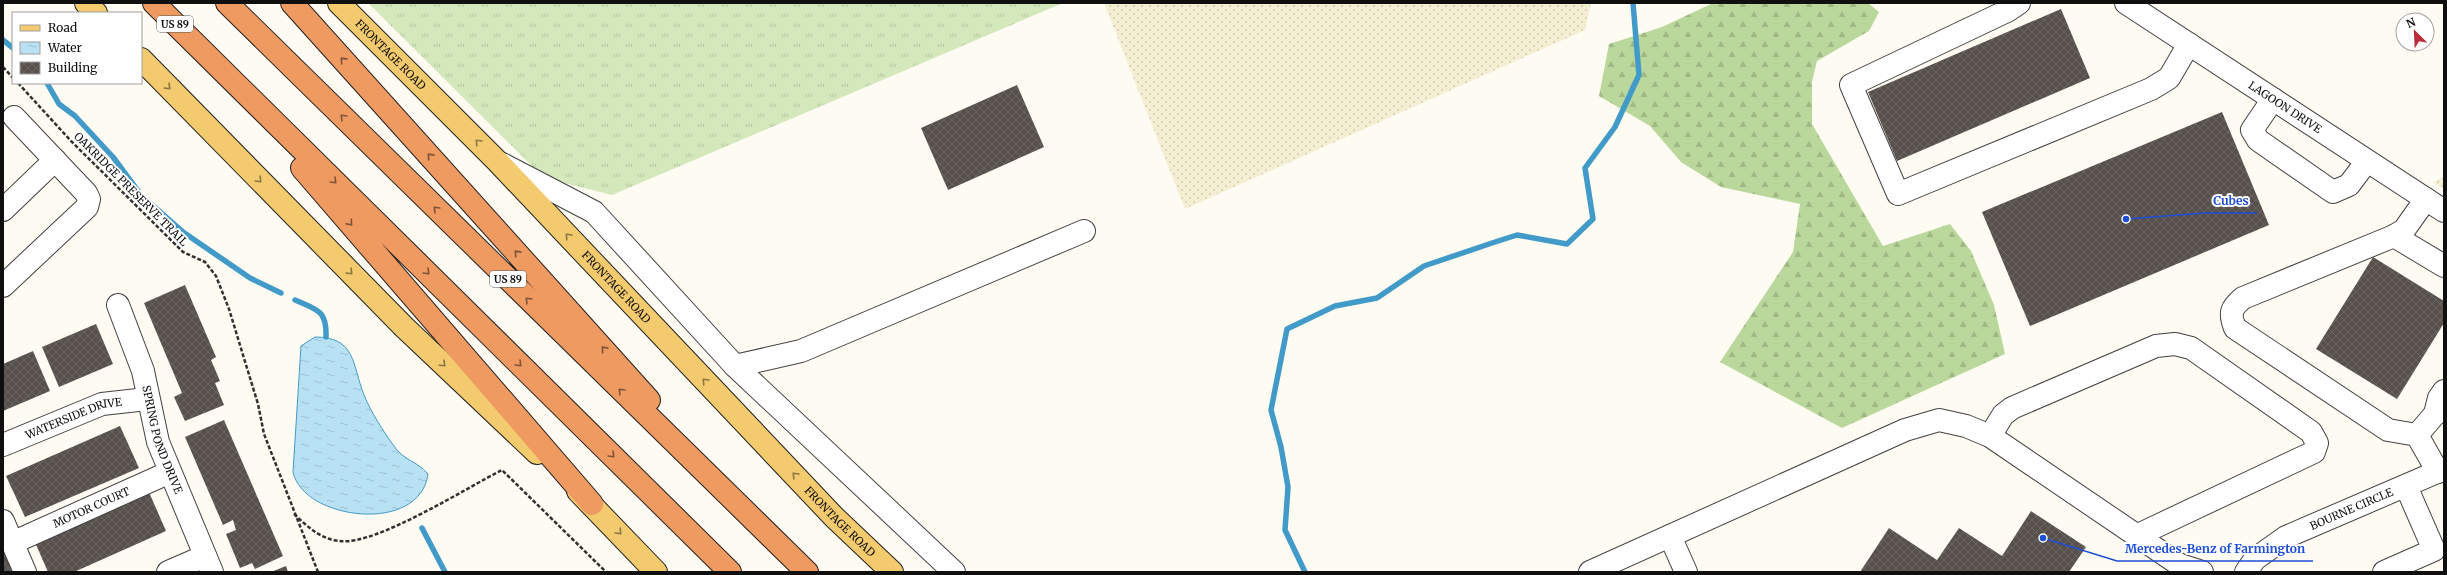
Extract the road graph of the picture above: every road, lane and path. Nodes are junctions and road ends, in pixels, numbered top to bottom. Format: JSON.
{"nodes":[{"id":1,"x":86,"y":3,"type":"edge"},
{"id":2,"x":154,"y":3,"type":"edge"},
{"id":3,"x":227,"y":3,"type":"edge"},
{"id":4,"x":292,"y":3,"type":"edge"},
{"id":5,"x":339,"y":3,"type":"edge"},
{"id":6,"x":2019,"y":3,"type":"edge"},
{"id":7,"x":2126,"y":3,"type":"edge"},
{"id":8,"x":95,"y":12,"type":"edge"},
{"id":9,"x":2189,"y":44,"type":"junction"},
{"id":10,"x":197,"y":46,"type":"junction"},
{"id":11,"x":142,"y":60,"type":"edge"},
{"id":12,"x":3,"y":67,"type":"edge"},
{"id":13,"x":12,"y":77,"type":"edge"},
{"id":14,"x":19,"y":84,"type":"edge"},
{"id":15,"x":2273,"y":100,"type":"junction"},
{"id":16,"x":7,"y":116,"type":"edge"},
{"id":17,"x":55,"y":160,"type":"junction"},
{"id":18,"x":497,"y":161,"type":"junction"},
{"id":19,"x":2367,"y":161,"type":"junction"},
{"id":20,"x":2426,"y":199,"type":"junction"},
{"id":21,"x":3,"y":210,"type":"edge"},
{"id":22,"x":2444,"y":211,"type":"edge"},
{"id":23,"x":1084,"y":231,"type":"dead end"},
{"id":24,"x":2394,"y":236,"type":"junction"},
{"id":25,"x":2444,"y":266,"type":"edge"},
{"id":26,"x":3,"y":286,"type":"edge"},
{"id":27,"x":118,"y":305,"type":"dead end"},
{"id":28,"x":734,"y":366,"type":"junction"},
{"id":29,"x":2444,"y":391,"type":"edge"},
{"id":30,"x":148,"y":400,"type":"junction"},
{"id":31,"x":2440,"y":412,"type":"edge"},
{"id":32,"x":1990,"y":436,"type":"junction"},
{"id":33,"x":2417,"y":436,"type":"junction"},
{"id":34,"x":3,"y":445,"type":"edge"},
{"id":35,"x":2441,"y":471,"type":"edge"},
{"id":36,"x":170,"y":472,"type":"junction"},
{"id":37,"x":2406,"y":486,"type":"junction"},
{"id":38,"x":592,"y":504,"type":"junction"},
{"id":39,"x":292,"y":512,"type":"junction"},
{"id":40,"x":3,"y":521,"type":"edge"},
{"id":41,"x":1670,"y":536,"type":"junction"},
{"id":42,"x":2136,"y":536,"type":"junction"},
{"id":43,"x":12,"y":543,"type":"junction"},
{"id":44,"x":789,"y":555,"type":"junction"},
{"id":45,"x":209,"y":564,"type":"edge"},
{"id":46,"x":2175,"y":568,"type":"edge"},
{"id":47,"x":25,"y":572,"type":"edge"},
{"id":48,"x":168,"y":572,"type":"edge"},
{"id":49,"x":318,"y":572,"type":"edge"},
{"id":50,"x":606,"y":572,"type":"edge"},
{"id":51,"x":656,"y":572,"type":"edge"},
{"id":52,"x":730,"y":572,"type":"edge"},
{"id":53,"x":807,"y":572,"type":"edge"},
{"id":54,"x":892,"y":572,"type":"edge"},
{"id":55,"x":954,"y":572,"type":"edge"},
{"id":56,"x":1590,"y":572,"type":"edge"},
{"id":57,"x":1686,"y":572,"type":"edge"},
{"id":58,"x":2202,"y":572,"type":"edge"},
{"id":59,"x":2246,"y":572,"type":"edge"},
{"id":60,"x":2384,"y":572,"type":"edge"}],
"edges":[{"from":1,"to":8,"type":"main road"},
{"from":2,"to":10,"type":"highway","number":"US 89"},
{"from":44,"to":3,"type":"highway","number":"US 89","one_way":true},
{"from":44,"to":4,"type":"highway","one_way":true},
{"from":18,"to":5,"type":"main road","name":"FRONTAGE ROAD","one_way":true},
{"from":6,"to":9,"type":"street"},
{"from":7,"to":9,"type":"street","name":"LAGOON DRIVE"},
{"from":9,"to":15,"type":"street","name":"LAGOON DRIVE"},
{"from":10,"to":38,"type":"highway","one_way":true},
{"from":10,"to":52,"type":"highway","number":"US 89","one_way":true},
{"from":11,"to":38,"type":"main road","one_way":true},
{"from":12,"to":13,"type":"path"},
{"from":14,"to":39,"type":"path","name":"OAKRIDGE PRESERVE TRAIL"},
{"from":15,"to":19,"type":"street","name":"LAGOON DRIVE"},
{"from":15,"to":19,"type":"street"},
{"from":16,"to":17,"type":"street"},
{"from":17,"to":21,"type":"street"},
{"from":17,"to":26,"type":"street"},
{"from":18,"to":28,"type":"street"},
{"from":54,"to":18,"type":"main road","name":"FRONTAGE ROAD","one_way":true},
{"from":19,"to":20,"type":"street","name":"LAGOON DRIVE"},
{"from":20,"to":22,"type":"street","name":"LAGOON DRIVE"},
{"from":20,"to":24,"type":"street"},
{"from":23,"to":28,"type":"street"},
{"from":24,"to":25,"type":"street"},
{"from":24,"to":33,"type":"street"},
{"from":27,"to":30,"type":"street","name":"SPRING POND DRIVE"},
{"from":28,"to":55,"type":"street"},
{"from":29,"to":31,"type":"street"},
{"from":30,"to":34,"type":"street","name":"WATERSIDE DRIVE"},
{"from":30,"to":36,"type":"street","name":"SPRING POND DRIVE"},
{"from":31,"to":33,"type":"street"},
{"from":32,"to":41,"type":"street"},
{"from":32,"to":42,"type":"street"},
{"from":32,"to":42,"type":"street"},
{"from":33,"to":35,"type":"street"},
{"from":35,"to":37,"type":"street","name":"BOURNE CIRCLE"},
{"from":36,"to":43,"type":"street","name":"MOTOR COURT"},
{"from":36,"to":45,"type":"street","name":"SPRING POND DRIVE"},
{"from":37,"to":59,"type":"street","name":"BOURNE CIRCLE"},
{"from":37,"to":60,"type":"street"},
{"from":38,"to":51,"type":"main road","one_way":true},
{"from":39,"to":49,"type":"path","name":"OAKRIDGE PRESERVE TRAIL"},
{"from":39,"to":50,"type":"path","name":"OAKRIDGE PRESERVE TRAIL"},
{"from":40,"to":43,"type":"street"},
{"from":41,"to":56,"type":"street"},
{"from":41,"to":57,"type":"street"},
{"from":42,"to":46,"type":"street"},
{"from":43,"to":47,"type":"street"},
{"from":44,"to":53,"type":"highway","number":"US 89"},
{"from":45,"to":48,"type":"street"},
{"from":46,"to":58,"type":"street"}]}
